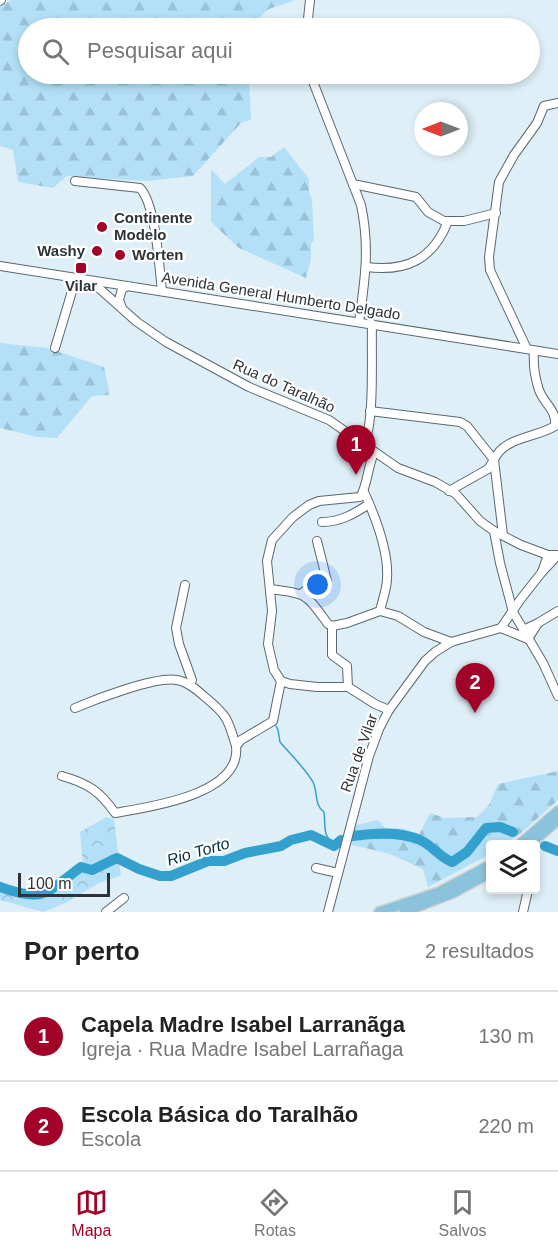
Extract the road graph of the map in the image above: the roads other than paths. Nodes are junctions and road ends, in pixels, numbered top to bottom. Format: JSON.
{"nodes":[{"id":1,"x":310,"y":0,"type":"edge"},
{"id":2,"x":308,"y":18,"type":"edge"},
{"id":3,"x":313,"y":84,"type":"edge"},
{"id":4,"x":558,"y":103,"type":"edge"},
{"id":5,"x":75,"y":181,"type":"dead end"},
{"id":6,"x":353,"y":184,"type":"junction"},
{"id":7,"x":496,"y":213,"type":"junction"},
{"id":8,"x":448,"y":221,"type":"junction"},
{"id":9,"x":0,"y":266,"type":"edge"},
{"id":10,"x":366,"y":267,"type":"junction"},
{"id":11,"x":76,"y":278,"type":"junction"},
{"id":12,"x":90,"y":280,"type":"junction"},
{"id":13,"x":128,"y":286,"type":"junction"},
{"id":14,"x":162,"y":291,"type":"junction"},
{"id":15,"x":123,"y":309,"type":"junction"},
{"id":16,"x":359,"y":322,"type":"junction"},
{"id":17,"x":372,"y":324,"type":"junction"},
{"id":18,"x":55,"y":348,"type":"dead end"},
{"id":19,"x":530,"y":350,"type":"junction"},
{"id":20,"x":558,"y":354,"type":"edge"},
{"id":21,"x":370,"y":411,"type":"junction"},
{"id":22,"x":364,"y":444,"type":"junction"},
{"id":23,"x":374,"y":453,"type":"junction"},
{"id":24,"x":494,"y":460,"type":"junction"},
{"id":25,"x":449,"y":490,"type":"junction"},
{"id":26,"x":364,"y":492,"type":"junction"},
{"id":27,"x":369,"y":504,"type":"junction"},
{"id":28,"x":322,"y":522,"type":"dead end"},
{"id":29,"x":494,"y":531,"type":"junction"},
{"id":30,"x":504,"y":535,"type":"junction"},
{"id":31,"x":317,"y":541,"type":"dead end"},
{"id":32,"x":548,"y":555,"type":"junction"},
{"id":33,"x":558,"y":555,"type":"edge"},
{"id":34,"x":542,"y":572,"type":"junction"},
{"id":35,"x":185,"y":585,"type":"dead end"},
{"id":36,"x":270,"y":589,"type":"junction"},
{"id":37,"x":302,"y":593,"type":"junction"},
{"id":38,"x":380,"y":611,"type":"junction"},
{"id":39,"x":558,"y":611,"type":"edge"},
{"id":40,"x":513,"y":612,"type":"junction"},
{"id":41,"x":538,"y":623,"type":"junction"},
{"id":42,"x":332,"y":626,"type":"junction"},
{"id":43,"x":501,"y":628,"type":"junction"},
{"id":44,"x":523,"y":630,"type":"junction"},
{"id":45,"x":528,"y":639,"type":"junction"},
{"id":46,"x":451,"y":642,"type":"junction"},
{"id":47,"x":280,"y":681,"type":"junction"},
{"id":48,"x":190,"y":685,"type":"junction"},
{"id":49,"x":348,"y":687,"type":"junction"},
{"id":50,"x":558,"y":696,"type":"edge"},
{"id":51,"x":75,"y":708,"type":"dead end"},
{"id":52,"x":389,"y":710,"type":"junction"},
{"id":53,"x":236,"y":746,"type":"junction"},
{"id":54,"x":62,"y":776,"type":"dead end"},
{"id":55,"x":558,"y":811,"type":"edge"},
{"id":56,"x":558,"y":820,"type":"edge"},
{"id":57,"x":525,"y":840,"type":"edge"},
{"id":58,"x":535,"y":840,"type":"edge"},
{"id":59,"x":486,"y":867,"type":"edge"},
{"id":60,"x":316,"y":868,"type":"dead end"},
{"id":61,"x":338,"y":873,"type":"junction"},
{"id":62,"x":486,"y":875,"type":"edge"},
{"id":63,"x":527,"y":894,"type":"edge"},
{"id":64,"x":124,"y":898,"type":"dead end"},
{"id":65,"x":106,"y":912,"type":"edge"},
{"id":66,"x":328,"y":912,"type":"edge"},
{"id":67,"x":379,"y":912,"type":"edge"},
{"id":68,"x":404,"y":912,"type":"edge"},
{"id":69,"x":523,"y":912,"type":"edge"}],
"edges":[{"from":1,"to":2,"type":"street"},
{"from":3,"to":6,"type":"street"},
{"from":4,"to":7,"type":"street"},
{"from":5,"to":14,"type":"street"},
{"from":6,"to":8,"type":"street"},
{"from":6,"to":10,"type":"street"},
{"from":7,"to":8,"type":"street"},
{"from":7,"to":19,"type":"street"},
{"from":8,"to":10,"type":"street"},
{"from":9,"to":11,"type":"street","name":"Avenida General Humberto Delgado"},
{"from":10,"to":16,"type":"street"},
{"from":11,"to":12,"type":"street","name":"Avenida General Humberto Delgado"},
{"from":11,"to":18,"type":"street"},
{"from":12,"to":13,"type":"street","name":"Avenida General Humberto Delgado"},
{"from":12,"to":15,"type":"street","name":"Rua do Taralhão"},
{"from":13,"to":14,"type":"street","name":"Avenida General Humberto Delgado"},
{"from":13,"to":15,"type":"street"},
{"from":14,"to":16,"type":"street","name":"Avenida General Humberto Delgado"},
{"from":15,"to":22,"type":"street","name":"Rua do Taralhão"},
{"from":16,"to":17,"type":"street","name":"Avenida General Humberto Delgado"},
{"from":17,"to":19,"type":"street","name":"Avenida General Humberto Delgado"},
{"from":17,"to":21,"type":"street"},
{"from":19,"to":20,"type":"street","name":"Avenida General Humberto Delgado"},
{"from":19,"to":24,"type":"street"},
{"from":21,"to":22,"type":"street"},
{"from":21,"to":24,"type":"street"},
{"from":22,"to":23,"type":"street","name":"Rua do Taralhão"},
{"from":23,"to":25,"type":"street","name":"Rua do Taralhão"},
{"from":23,"to":26,"type":"street"},
{"from":24,"to":25,"type":"street"},
{"from":24,"to":30,"type":"street"},
{"from":25,"to":29,"type":"street","name":"Rua do Taralhão"},
{"from":26,"to":27,"type":"street"},
{"from":26,"to":36,"type":"street"},
{"from":27,"to":28,"type":"street"},
{"from":27,"to":38,"type":"street"},
{"from":29,"to":30,"type":"street","name":"Rua do Taralhão"},
{"from":29,"to":40,"type":"street"},
{"from":30,"to":32,"type":"street","name":"Rua do Taralhão"},
{"from":31,"to":37,"type":"street"},
{"from":32,"to":33,"type":"street","name":"Rua do Taralhão"},
{"from":32,"to":34,"type":"street"},
{"from":33,"to":34,"type":"street"},
{"from":34,"to":40,"type":"street"},
{"from":35,"to":48,"type":"street"},
{"from":36,"to":37,"type":"street"},
{"from":36,"to":47,"type":"street"},
{"from":37,"to":42,"type":"street"},
{"from":38,"to":42,"type":"street"},
{"from":38,"to":46,"type":"street"},
{"from":39,"to":41,"type":"street"},
{"from":40,"to":43,"type":"street"},
{"from":40,"to":44,"type":"street"},
{"from":41,"to":44,"type":"street"},
{"from":41,"to":45,"type":"street"},
{"from":42,"to":49,"type":"street"},
{"from":43,"to":45,"type":"street"},
{"from":43,"to":46,"type":"street","name":"Rua de Vilar"},
{"from":44,"to":45,"type":"street"},
{"from":45,"to":50,"type":"street"},
{"from":46,"to":52,"type":"street","name":"Rua de Vilar"},
{"from":47,"to":49,"type":"street"},
{"from":47,"to":53,"type":"street"},
{"from":48,"to":51,"type":"street"},
{"from":48,"to":53,"type":"street"},
{"from":49,"to":52,"type":"street"},
{"from":52,"to":61,"type":"street","name":"Rua de Vilar"},
{"from":53,"to":54,"type":"street"},
{"from":55,"to":57,"type":"main road"},
{"from":56,"to":58,"type":"main road"},
{"from":59,"to":67,"type":"main road"},
{"from":60,"to":61,"type":"street"},
{"from":61,"to":66,"type":"street","name":"Rua de Vilar"},
{"from":62,"to":68,"type":"main road"},
{"from":63,"to":69,"type":"street"},
{"from":64,"to":65,"type":"street"}]}
